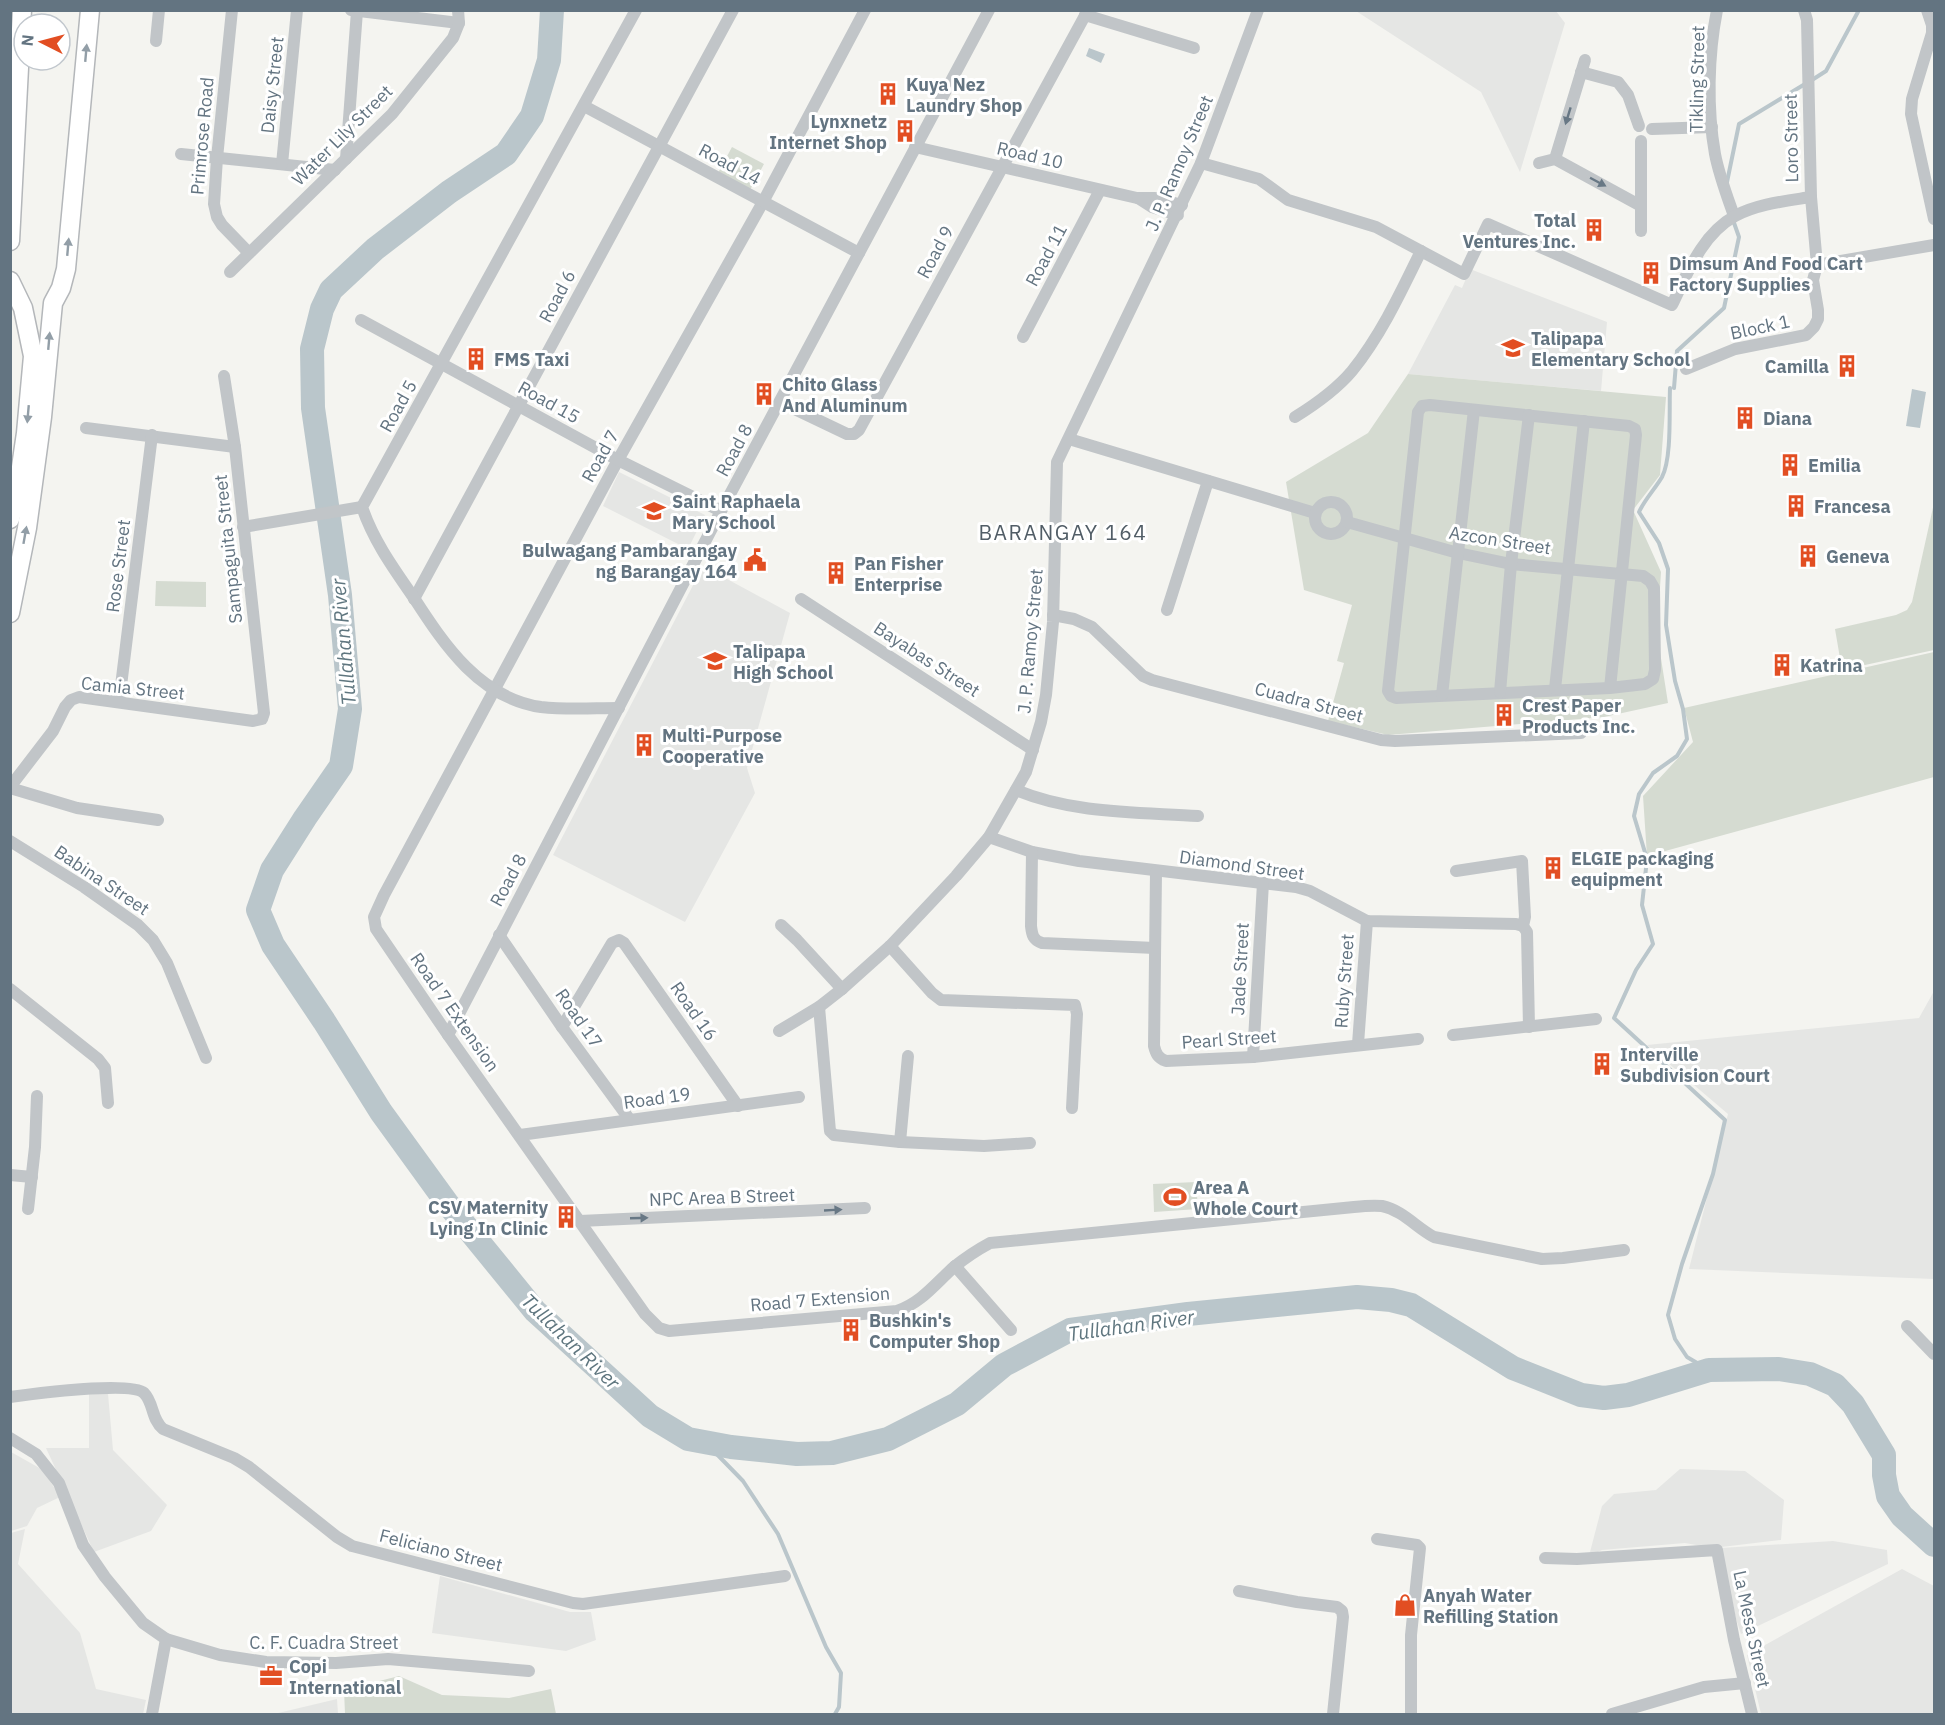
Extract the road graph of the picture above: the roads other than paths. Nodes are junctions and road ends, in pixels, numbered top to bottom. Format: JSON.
{"nodes":[{"id":1,"x":22,"y":10,"type":"edge"},
{"id":2,"x":90,"y":10,"type":"edge"},
{"id":3,"x":159,"y":10,"type":"edge"},
{"id":4,"x":232,"y":10,"type":"edge"},
{"id":5,"x":297,"y":10,"type":"edge"},
{"id":6,"x":351,"y":10,"type":"edge"},
{"id":7,"x":636,"y":10,"type":"edge"},
{"id":8,"x":732,"y":10,"type":"edge"},
{"id":9,"x":865,"y":10,"type":"edge"},
{"id":10,"x":989,"y":10,"type":"edge"},
{"id":11,"x":1258,"y":10,"type":"edge"},
{"id":12,"x":1717,"y":10,"type":"edge"},
{"id":13,"x":1804,"y":10,"type":"edge"},
{"id":14,"x":1927,"y":10,"type":"edge"},
{"id":15,"x":357,"y":11,"type":"edge"},
{"id":16,"x":1086,"y":13,"type":"edge"},
{"id":17,"x":458,"y":17,"type":"edge"},
{"id":18,"x":156,"y":41,"type":"dead end"},
{"id":19,"x":1194,"y":48,"type":"dead end"},
{"id":20,"x":584,"y":106,"type":"junction"},
{"id":21,"x":1639,"y":126,"type":"junction"},
{"id":22,"x":1712,"y":129,"type":"junction"},
{"id":23,"x":1653,"y":132,"type":"junction"},
{"id":24,"x":1641,"y":141,"type":"junction"},
{"id":25,"x":658,"y":146,"type":"junction"},
{"id":26,"x":915,"y":147,"type":"junction"},
{"id":27,"x":181,"y":154,"type":"dead end"},
{"id":28,"x":217,"y":158,"type":"junction"},
{"id":29,"x":346,"y":159,"type":"junction"},
{"id":30,"x":1555,"y":159,"type":"junction"},
{"id":31,"x":1201,"y":163,"type":"junction"},
{"id":32,"x":1539,"y":163,"type":"dead end"},
{"id":33,"x":282,"y":164,"type":"junction"},
{"id":34,"x":1001,"y":167,"type":"junction"},
{"id":35,"x":335,"y":170,"type":"junction"},
{"id":36,"x":1100,"y":190,"type":"junction"},
{"id":37,"x":1811,"y":197,"type":"junction"},
{"id":38,"x":763,"y":202,"type":"junction"},
{"id":39,"x":1641,"y":206,"type":"junction"},
{"id":40,"x":1180,"y":210,"type":"junction"},
{"id":41,"x":1734,"y":216,"type":"junction"},
{"id":42,"x":1935,"y":219,"type":"edge"},
{"id":43,"x":1641,"y":231,"type":"dead end"},
{"id":44,"x":10,"y":241,"type":"edge"},
{"id":45,"x":1935,"y":245,"type":"edge"},
{"id":46,"x":1421,"y":251,"type":"junction"},
{"id":47,"x":249,"y":253,"type":"junction"},
{"id":48,"x":859,"y":253,"type":"junction"},
{"id":49,"x":1817,"y":265,"type":"junction"},
{"id":50,"x":230,"y":272,"type":"dead end"},
{"id":51,"x":10,"y":281,"type":"edge"},
{"id":52,"x":361,"y":320,"type":"dead end"},
{"id":53,"x":1023,"y":337,"type":"dead end"},
{"id":54,"x":442,"y":364,"type":"junction"},
{"id":55,"x":1686,"y":369,"type":"dead end"},
{"id":56,"x":224,"y":376,"type":"dead end"},
{"id":57,"x":780,"y":402,"type":"junction"},
{"id":58,"x":518,"y":405,"type":"junction"},
{"id":59,"x":1474,"y":410,"type":"junction"},
{"id":60,"x":1529,"y":415,"type":"junction"},
{"id":61,"x":1295,"y":417,"type":"dead end"},
{"id":62,"x":1584,"y":421,"type":"junction"},
{"id":63,"x":86,"y":428,"type":"dead end"},
{"id":64,"x":152,"y":435,"type":"junction"},
{"id":65,"x":1069,"y":439,"type":"junction"},
{"id":66,"x":235,"y":447,"type":"junction"},
{"id":67,"x":618,"y":460,"type":"junction"},
{"id":68,"x":1208,"y":481,"type":"junction"},
{"id":69,"x":362,"y":507,"type":"junction"},
{"id":70,"x":722,"y":511,"type":"junction"},
{"id":71,"x":1315,"y":513,"type":"junction"},
{"id":72,"x":10,"y":519,"type":"edge"},
{"id":73,"x":1347,"y":522,"type":"junction"},
{"id":74,"x":243,"y":527,"type":"junction"},
{"id":75,"x":1404,"y":539,"type":"junction"},
{"id":76,"x":1458,"y":553,"type":"junction"},
{"id":77,"x":1511,"y":564,"type":"junction"},
{"id":78,"x":1568,"y":569,"type":"junction"},
{"id":79,"x":1623,"y":574,"type":"junction"},
{"id":80,"x":414,"y":599,"type":"junction"},
{"id":81,"x":801,"y":599,"type":"dead end"},
{"id":82,"x":1167,"y":610,"type":"dead end"},
{"id":83,"x":10,"y":613,"type":"edge"},
{"id":84,"x":1053,"y":615,"type":"junction"},
{"id":85,"x":1610,"y":688,"type":"junction"},
{"id":86,"x":1555,"y":689,"type":"junction"},
{"id":87,"x":495,"y":691,"type":"junction"},
{"id":88,"x":1500,"y":692,"type":"junction"},
{"id":89,"x":1442,"y":695,"type":"junction"},
{"id":90,"x":119,"y":702,"type":"junction"},
{"id":91,"x":619,"y":708,"type":"junction"},
{"id":92,"x":261,"y":719,"type":"joint"},
{"id":93,"x":1581,"y":733,"type":"dead end"},
{"id":94,"x":1033,"y":750,"type":"junction"},
{"id":95,"x":10,"y":788,"type":"edge"},
{"id":96,"x":1016,"y":790,"type":"junction"},
{"id":97,"x":1198,"y":816,"type":"dead end"},
{"id":98,"x":158,"y":820,"type":"dead end"},
{"id":99,"x":989,"y":837,"type":"junction"},
{"id":100,"x":10,"y":841,"type":"edge"},
{"id":101,"x":1032,"y":852,"type":"junction"},
{"id":102,"x":1456,"y":871,"type":"dead end"},
{"id":103,"x":1156,"y":872,"type":"junction"},
{"id":104,"x":1263,"y":884,"type":"junction"},
{"id":105,"x":1366,"y":921,"type":"junction"},
{"id":106,"x":374,"y":923,"type":"joint"},
{"id":107,"x":781,"y":925,"type":"dead end"},
{"id":108,"x":1523,"y":926,"type":"junction"},
{"id":109,"x":499,"y":935,"type":"junction"},
{"id":110,"x":890,"y":946,"type":"junction"},
{"id":111,"x":1155,"y":948,"type":"junction"},
{"id":112,"x":10,"y":989,"type":"edge"},
{"id":113,"x":842,"y":989,"type":"junction"},
{"id":114,"x":819,"y":1007,"type":"junction"},
{"id":115,"x":1596,"y":1019,"type":"dead end"},
{"id":116,"x":562,"y":1027,"type":"junction"},
{"id":117,"x":1529,"y":1027,"type":"junction"},
{"id":118,"x":778,"y":1031,"type":"dead end"},
{"id":119,"x":448,"y":1035,"type":"junction"},
{"id":120,"x":1453,"y":1035,"type":"dead end"},
{"id":121,"x":1418,"y":1039,"type":"dead end"},
{"id":122,"x":1358,"y":1044,"type":"junction"},
{"id":123,"x":908,"y":1056,"type":"dead end"},
{"id":124,"x":1253,"y":1057,"type":"junction"},
{"id":125,"x":206,"y":1058,"type":"dead end"},
{"id":126,"x":37,"y":1096,"type":"dead end"},
{"id":127,"x":799,"y":1097,"type":"dead end"},
{"id":128,"x":108,"y":1103,"type":"dead end"},
{"id":129,"x":738,"y":1106,"type":"junction"},
{"id":130,"x":1072,"y":1108,"type":"dead end"},
{"id":131,"x":630,"y":1120,"type":"junction"},
{"id":132,"x":520,"y":1135,"type":"junction"},
{"id":133,"x":900,"y":1142,"type":"junction"},
{"id":134,"x":1030,"y":1143,"type":"dead end"},
{"id":135,"x":10,"y":1175,"type":"edge"},
{"id":136,"x":32,"y":1177,"type":"junction"},
{"id":137,"x":865,"y":1208,"type":"dead end"},
{"id":138,"x":28,"y":1209,"type":"dead end"},
{"id":139,"x":580,"y":1221,"type":"junction"},
{"id":140,"x":1624,"y":1250,"type":"dead end"},
{"id":141,"x":955,"y":1266,"type":"junction"},
{"id":142,"x":1907,"y":1326,"type":"dead end"},
{"id":143,"x":1011,"y":1330,"type":"dead end"},
{"id":144,"x":1935,"y":1354,"type":"edge"},
{"id":145,"x":10,"y":1396,"type":"edge"},
{"id":146,"x":10,"y":1438,"type":"edge"},
{"id":147,"x":1377,"y":1539,"type":"dead end"},
{"id":148,"x":1545,"y":1558,"type":"dead end"},
{"id":149,"x":785,"y":1576,"type":"dead end"},
{"id":150,"x":1239,"y":1591,"type":"dead end"},
{"id":151,"x":166,"y":1639,"type":"junction"},
{"id":152,"x":529,"y":1671,"type":"dead end"},
{"id":153,"x":1745,"y":1683,"type":"junction"},
{"id":154,"x":152,"y":1714,"type":"edge"},
{"id":155,"x":1333,"y":1714,"type":"edge"},
{"id":156,"x":1411,"y":1714,"type":"edge"},
{"id":157,"x":1612,"y":1714,"type":"edge"},
{"id":158,"x":1752,"y":1714,"type":"edge"}],
"edges":[{"from":1,"to":44,"type":"highway"},
{"from":83,"to":2,"type":"highway","one_way":true},
{"from":3,"to":18,"type":"street"},
{"from":4,"to":28,"type":"street","name":"Primrose Road"},
{"from":5,"to":33,"type":"street","name":"Daisy Street"},
{"from":6,"to":15,"type":"street"},
{"from":7,"to":20,"type":"street","name":"Road 5"},
{"from":8,"to":25,"type":"street","name":"Road 6"},
{"from":9,"to":38,"type":"street","name":"Road 7"},
{"from":10,"to":26,"type":"street","name":"Road 8"},
{"from":11,"to":31,"type":"street","name":"J. P. Ramoy Street"},
{"from":12,"to":22,"type":"street","name":"Tikling Street"},
{"from":13,"to":37,"type":"street","name":"Loro Street"},
{"from":14,"to":42,"type":"street"},
{"from":15,"to":17,"type":"street"},
{"from":15,"to":29,"type":"street"},
{"from":16,"to":19,"type":"street","name":"Road 9"},
{"from":16,"to":34,"type":"street","name":"Road 9"},
{"from":17,"to":29,"type":"street","name":"Water Lily Street"},
{"from":20,"to":25,"type":"street","name":"Road 14"},
{"from":20,"to":54,"type":"street","name":"Road 5"},
{"from":21,"to":23,"type":"street"},
{"from":21,"to":24,"type":"street"},
{"from":21,"to":30,"type":"street","one_way":true},
{"from":22,"to":23,"type":"street"},
{"from":22,"to":41,"type":"street","name":"Tikling Street"},
{"from":23,"to":24,"type":"street"},
{"from":24,"to":39,"type":"street"},
{"from":25,"to":38,"type":"street","name":"Road 14"},
{"from":25,"to":58,"type":"street","name":"Road 6"},
{"from":26,"to":34,"type":"street","name":"Road 10"},
{"from":26,"to":48,"type":"street","name":"Road 8"},
{"from":27,"to":28,"type":"street"},
{"from":28,"to":33,"type":"street"},
{"from":28,"to":47,"type":"street","name":"Primrose Road"},
{"from":29,"to":35,"type":"street","name":"Water Lily Street"},
{"from":30,"to":32,"type":"street"},
{"from":30,"to":39,"type":"street","one_way":true},
{"from":31,"to":40,"type":"street","name":"J. P. Ramoy Street"},
{"from":31,"to":46,"type":"street"},
{"from":33,"to":35,"type":"street"},
{"from":34,"to":36,"type":"street","name":"Road 10"},
{"from":34,"to":57,"type":"street","name":"Road 9"},
{"from":35,"to":47,"type":"street","name":"Water Lily Street"},
{"from":36,"to":40,"type":"street","name":"Road 10"},
{"from":36,"to":53,"type":"street","name":"Road 11"},
{"from":37,"to":41,"type":"street"},
{"from":37,"to":49,"type":"street","name":"Loro Street"},
{"from":38,"to":48,"type":"street","name":"Road 14"},
{"from":38,"to":67,"type":"street","name":"Road 7"},
{"from":39,"to":43,"type":"street"},
{"from":40,"to":65,"type":"street","name":"J. P. Ramoy Street"},
{"from":41,"to":46,"type":"street"},
{"from":45,"to":49,"type":"street"},
{"from":46,"to":61,"type":"street"},
{"from":47,"to":50,"type":"street","name":"Water Lily Street"},
{"from":48,"to":57,"type":"street","name":"Road 8"},
{"from":49,"to":55,"type":"street","name":"Block 1"},
{"from":51,"to":72,"type":"highway","one_way":true},
{"from":52,"to":54,"type":"street","name":"Road 15"},
{"from":54,"to":58,"type":"street","name":"Road 15"},
{"from":54,"to":69,"type":"street","name":"Road 5"},
{"from":56,"to":66,"type":"street","name":"Sampaguita Street"},
{"from":57,"to":70,"type":"street","name":"Road 8"},
{"from":58,"to":67,"type":"street","name":"Road 15"},
{"from":58,"to":80,"type":"street","name":"Road 6"},
{"from":59,"to":60,"type":"street"},
{"from":59,"to":75,"type":"street"},
{"from":59,"to":76,"type":"street"},
{"from":60,"to":62,"type":"street"},
{"from":60,"to":77,"type":"street"},
{"from":62,"to":78,"type":"street"},
{"from":62,"to":79,"type":"street"},
{"from":63,"to":64,"type":"street"},
{"from":64,"to":66,"type":"street"},
{"from":64,"to":90,"type":"street","name":"Rose Street"},
{"from":65,"to":68,"type":"street"},
{"from":65,"to":84,"type":"street","name":"J. P. Ramoy Street"},
{"from":66,"to":74,"type":"street","name":"Sampaguita Street"},
{"from":67,"to":70,"type":"street","name":"Road 15"},
{"from":67,"to":87,"type":"street","name":"Road 7"},
{"from":68,"to":71,"type":"street"},
{"from":68,"to":82,"type":"street"},
{"from":69,"to":74,"type":"street"},
{"from":69,"to":80,"type":"street"},
{"from":70,"to":91,"type":"street","name":"Road 8"},
{"from":71,"to":73,"type":"street"},
{"from":71,"to":73,"type":"street"},
{"from":73,"to":75,"type":"street","name":"Azcon Street"},
{"from":74,"to":92,"type":"street","name":"Sampaguita Street"},
{"from":75,"to":76,"type":"street","name":"Azcon Street"},
{"from":75,"to":89,"type":"street"},
{"from":76,"to":77,"type":"street","name":"Azcon Street"},
{"from":76,"to":89,"type":"street"},
{"from":77,"to":78,"type":"street","name":"Azcon Street"},
{"from":77,"to":88,"type":"street"},
{"from":78,"to":79,"type":"street","name":"Azcon Street"},
{"from":78,"to":86,"type":"street"},
{"from":79,"to":85,"type":"street"},
{"from":79,"to":85,"type":"street","name":"Azcon Street"},
{"from":80,"to":87,"type":"street"},
{"from":81,"to":94,"type":"street","name":"Bayabas Street"},
{"from":84,"to":93,"type":"street","name":"Cuadra Street"},
{"from":84,"to":94,"type":"street","name":"J. P. Ramoy Street"},
{"from":85,"to":86,"type":"street"},
{"from":86,"to":88,"type":"street"},
{"from":87,"to":91,"type":"street"},
{"from":87,"to":106,"type":"street","name":"Road 7"},
{"from":88,"to":89,"type":"street"},
{"from":90,"to":92,"type":"street","name":"Camia Street"},
{"from":90,"to":95,"type":"street","name":"Camia Street"},
{"from":91,"to":109,"type":"street","name":"Road 8"},
{"from":94,"to":96,"type":"street","name":"J. P. Ramoy Street"},
{"from":95,"to":98,"type":"street"},
{"from":96,"to":97,"type":"street"},
{"from":96,"to":99,"type":"street","name":"J. P. Ramoy Street"},
{"from":99,"to":101,"type":"street","name":"Diamond Street"},
{"from":99,"to":110,"type":"street","name":"J. P. Ramoy Street"},
{"from":100,"to":125,"type":"street","name":"Babina Street"},
{"from":101,"to":103,"type":"street","name":"Diamond Street"},
{"from":101,"to":111,"type":"street"},
{"from":102,"to":108,"type":"street"},
{"from":103,"to":104,"type":"street","name":"Diamond Street"},
{"from":103,"to":111,"type":"street","name":"Pearl Street"},
{"from":104,"to":105,"type":"street","name":"Diamond Street"},
{"from":104,"to":124,"type":"street","name":"Jade Street"},
{"from":105,"to":108,"type":"street","name":"Diamond Street"},
{"from":105,"to":122,"type":"street","name":"Ruby Street"},
{"from":106,"to":119,"type":"street","name":"Road 7 Extension"},
{"from":107,"to":113,"type":"street"},
{"from":108,"to":117,"type":"street"},
{"from":109,"to":116,"type":"street","name":"Road 17"},
{"from":109,"to":119,"type":"street","name":"Road 8"},
{"from":110,"to":113,"type":"street","name":"J. P. Ramoy Street"},
{"from":110,"to":130,"type":"street"},
{"from":111,"to":124,"type":"street","name":"Pearl Street"},
{"from":112,"to":128,"type":"street"},
{"from":113,"to":114,"type":"street","name":"J. P. Ramoy Street"},
{"from":114,"to":118,"type":"street","name":"J. P. Ramoy Street"},
{"from":114,"to":133,"type":"street"},
{"from":115,"to":117,"type":"street"},
{"from":116,"to":129,"type":"street","name":"Road 16"},
{"from":116,"to":131,"type":"street","name":"Road 17"},
{"from":117,"to":120,"type":"street"},
{"from":119,"to":132,"type":"street","name":"Road 7 Extension"},
{"from":121,"to":122,"type":"street","name":"Pearl Street"},
{"from":122,"to":124,"type":"street","name":"Pearl Street"},
{"from":123,"to":133,"type":"street"},
{"from":126,"to":136,"type":"street"},
{"from":127,"to":129,"type":"street","name":"Road 19"},
{"from":129,"to":131,"type":"street","name":"Road 19"},
{"from":131,"to":132,"type":"street","name":"Road 19"},
{"from":132,"to":139,"type":"street","name":"Road 7 Extension"},
{"from":133,"to":134,"type":"street"},
{"from":135,"to":136,"type":"street"},
{"from":136,"to":138,"type":"street"},
{"from":139,"to":137,"type":"street","name":"NPC Area B Street","one_way":true},
{"from":139,"to":141,"type":"street","name":"Road 7 Extension"},
{"from":140,"to":141,"type":"street","name":"Road 7 Extension"},
{"from":141,"to":143,"type":"street"},
{"from":142,"to":144,"type":"street"},
{"from":145,"to":149,"type":"street","name":"Feliciano Street"},
{"from":146,"to":151,"type":"street","name":"C. F. Cuadra Street"},
{"from":147,"to":156,"type":"street"},
{"from":148,"to":153,"type":"street","name":"La Mesa Street"},
{"from":150,"to":155,"type":"street"},
{"from":151,"to":152,"type":"street","name":"C. F. Cuadra Street"},
{"from":151,"to":154,"type":"street"},
{"from":153,"to":157,"type":"street"},
{"from":153,"to":158,"type":"street","name":"La Mesa Street"}]}
